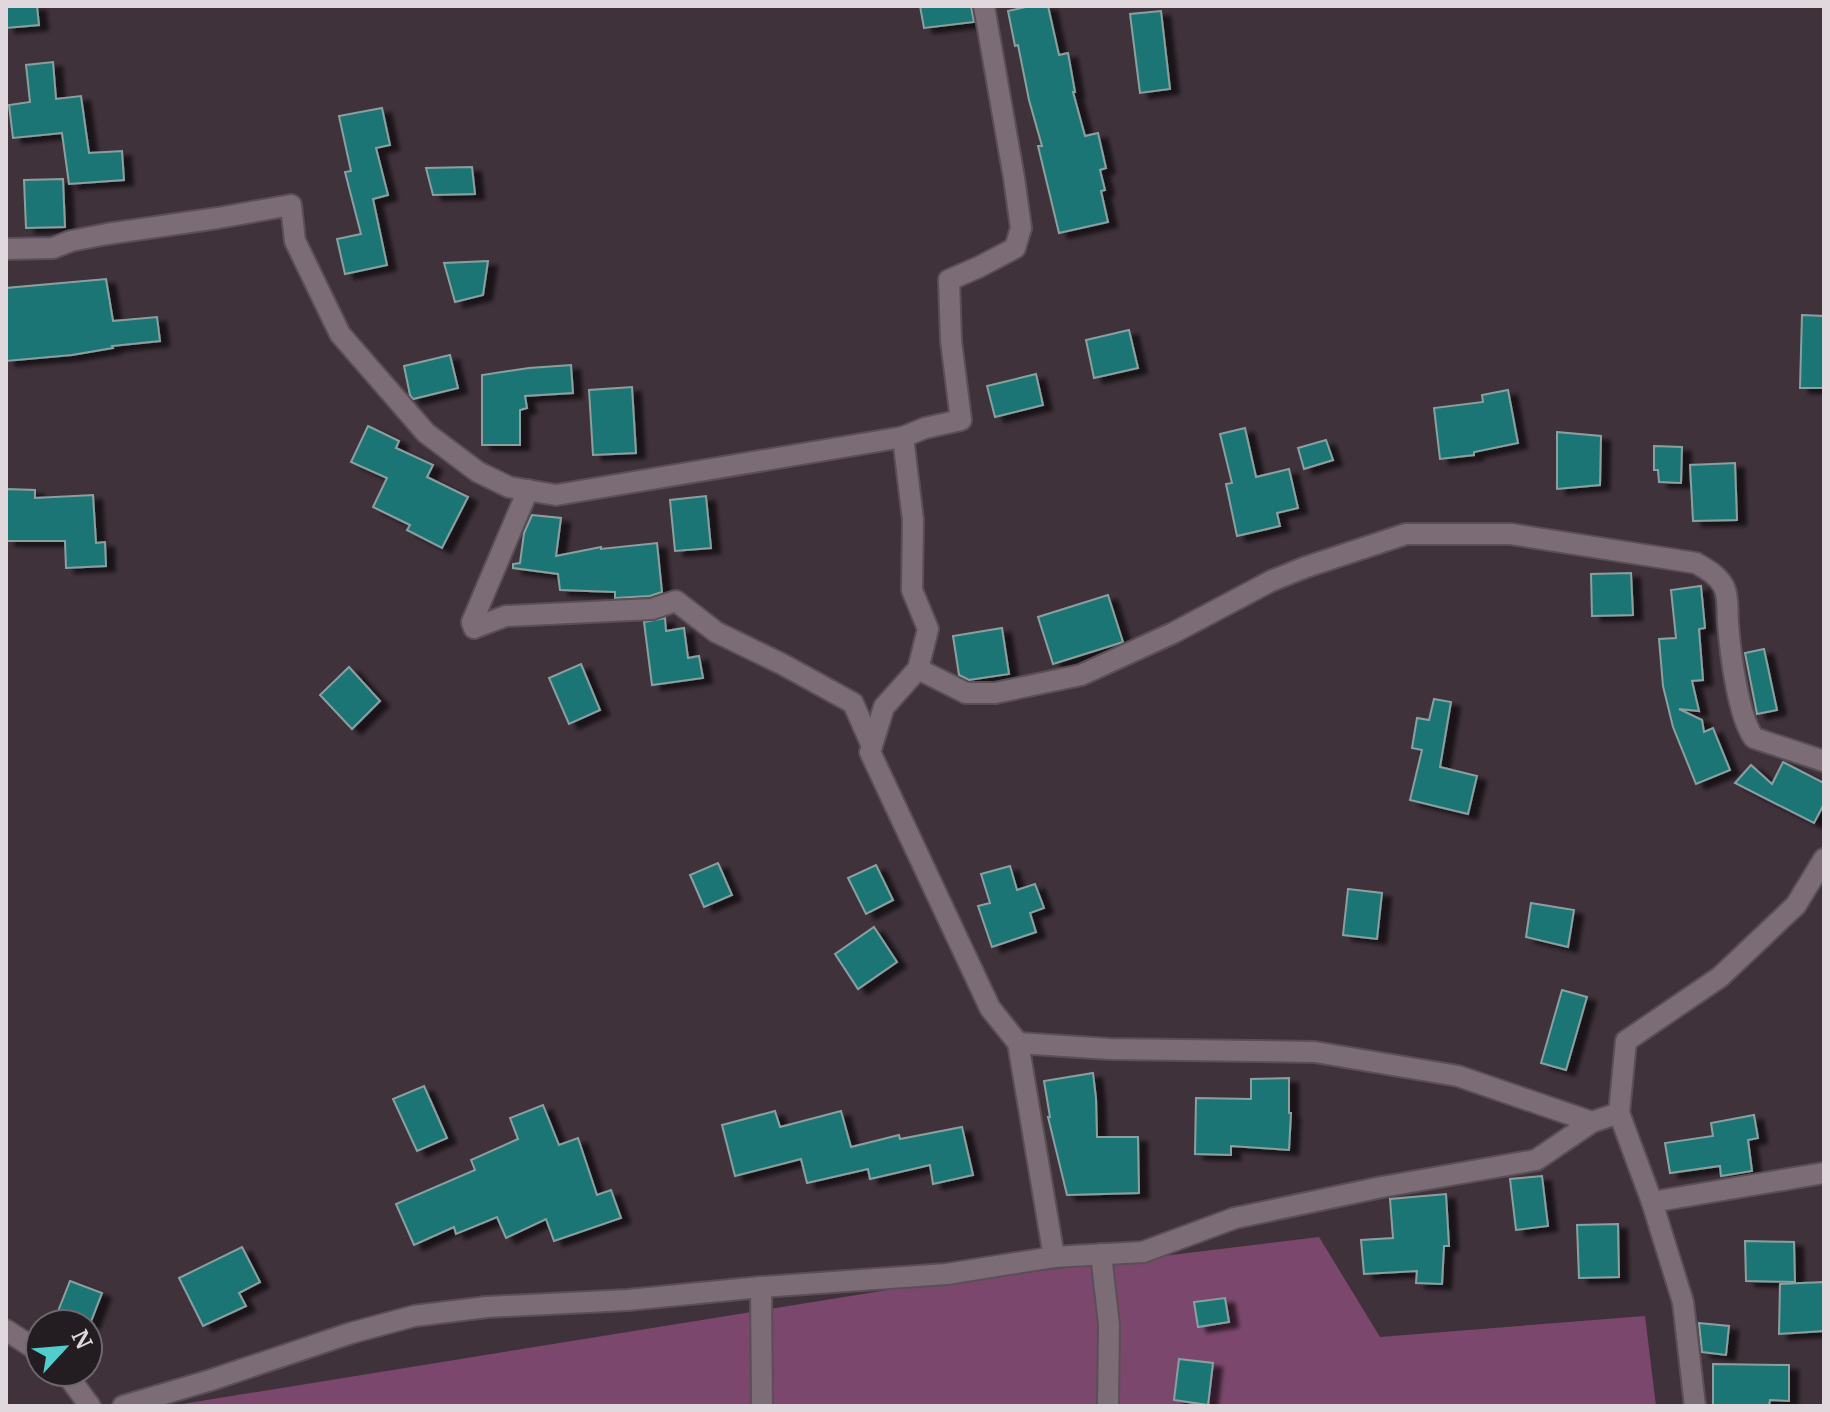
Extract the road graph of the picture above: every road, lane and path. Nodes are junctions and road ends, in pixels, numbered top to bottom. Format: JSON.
{"nodes":[{"id":1,"x":984,"y":6,"type":"edge"},
{"id":2,"x":6,"y":249,"type":"edge"},
{"id":3,"x":903,"y":437,"type":"junction"},
{"id":4,"x":528,"y":490,"type":"junction"},
{"id":5,"x":918,"y":669,"type":"junction"},
{"id":6,"x":872,"y":746,"type":"junction"},
{"id":7,"x":1824,"y":761,"type":"edge"},
{"id":8,"x":1824,"y":859,"type":"edge"},
{"id":9,"x":1018,"y":1043,"type":"junction"},
{"id":10,"x":1619,"y":1113,"type":"junction"},
{"id":11,"x":1592,"y":1122,"type":"junction"},
{"id":12,"x":1824,"y":1173,"type":"edge"},
{"id":13,"x":1652,"y":1202,"type":"junction"},
{"id":14,"x":1101,"y":1254,"type":"junction"},
{"id":15,"x":1054,"y":1257,"type":"junction"},
{"id":16,"x":761,"y":1287,"type":"junction"},
{"id":17,"x":6,"y":1330,"type":"edge"},
{"id":18,"x":24,"y":1342,"type":"edge"},
{"id":19,"x":77,"y":1388,"type":"edge"},
{"id":20,"x":90,"y":1406,"type":"edge"},
{"id":21,"x":123,"y":1406,"type":"edge"},
{"id":22,"x":762,"y":1406,"type":"edge"},
{"id":23,"x":1108,"y":1406,"type":"edge"},
{"id":24,"x":1695,"y":1406,"type":"edge"}],
"edges":[{"from":1,"to":3,"type":"street"},
{"from":2,"to":4,"type":"street"},
{"from":3,"to":4,"type":"street"},
{"from":3,"to":5,"type":"street"},
{"from":4,"to":6,"type":"street"},
{"from":5,"to":6,"type":"street"},
{"from":5,"to":7,"type":"street"},
{"from":6,"to":9,"type":"street"},
{"from":8,"to":10,"type":"street"},
{"from":9,"to":11,"type":"street"},
{"from":9,"to":15,"type":"street"},
{"from":10,"to":11,"type":"street"},
{"from":10,"to":13,"type":"street"},
{"from":11,"to":14,"type":"street"},
{"from":12,"to":13,"type":"street"},
{"from":13,"to":24,"type":"street"},
{"from":14,"to":15,"type":"street"},
{"from":14,"to":23,"type":"street"},
{"from":15,"to":16,"type":"street"},
{"from":16,"to":21,"type":"street"},
{"from":16,"to":22,"type":"street"},
{"from":17,"to":18,"type":"street"},
{"from":19,"to":20,"type":"street"}]}
